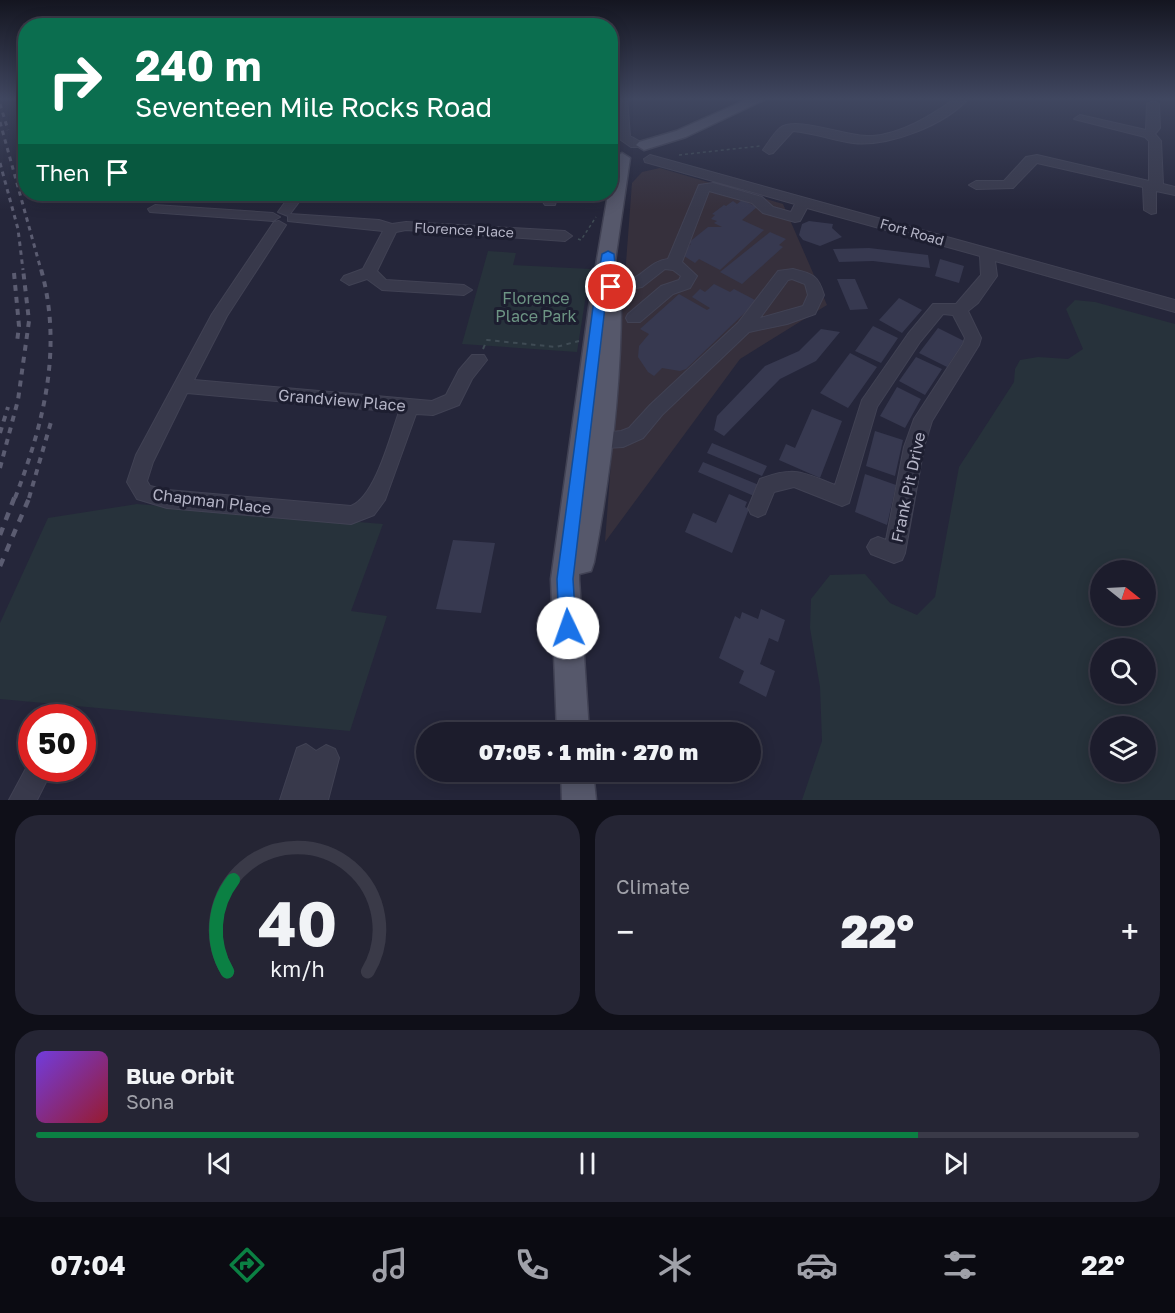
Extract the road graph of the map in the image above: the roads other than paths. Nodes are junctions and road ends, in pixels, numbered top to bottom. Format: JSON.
{"nodes":[{"id":1,"x":623,"y":135,"type":"edge"},
{"id":2,"x":677,"y":135,"type":"edge"},
{"id":3,"x":781,"y":135,"type":"edge"},
{"id":4,"x":834,"y":135,"type":"edge"},
{"id":5,"x":888,"y":135,"type":"edge"},
{"id":6,"x":1150,"y":135,"type":"edge"},
{"id":7,"x":618,"y":139,"type":"edge"},
{"id":8,"x":629,"y":150,"type":"edge"},
{"id":9,"x":769,"y":150,"type":"road end"},
{"id":10,"x":618,"y":179,"type":"edge"},
{"id":11,"x":976,"y":185,"type":"dead end"},
{"id":12,"x":1153,"y":186,"type":"junction"},
{"id":13,"x":1175,"y":191,"type":"edge"},
{"id":14,"x":293,"y":201,"type":"edge"},
{"id":15,"x":615,"y":201,"type":"edge"},
{"id":16,"x":804,"y":201,"type":"junction"},
{"id":17,"x":155,"y":209,"type":"dead end"},
{"id":18,"x":1151,"y":210,"type":"dead end"},
{"id":19,"x":282,"y":218,"type":"junction"},
{"id":20,"x":391,"y":229,"type":"junction"},
{"id":21,"x":503,"y":232,"type":"junction"},
{"id":22,"x":565,"y":237,"type":"road end"},
{"id":23,"x":498,"y":248,"type":"dead end"},
{"id":24,"x":608,"y":254,"type":"junction"},
{"id":25,"x":987,"y":254,"type":"junction"},
{"id":26,"x":674,"y":264,"type":"junction"},
{"id":27,"x":369,"y":272,"type":"junction"},
{"id":28,"x":349,"y":280,"type":"dead end"},
{"id":29,"x":611,"y":287,"type":"junction"},
{"id":30,"x":464,"y":290,"type":"dead end"},
{"id":31,"x":1175,"y":306,"type":"edge"},
{"id":32,"x":959,"y":310,"type":"junction"},
{"id":33,"x":634,"y":318,"type":"dead end"},
{"id":34,"x":744,"y":327,"type":"dead end"},
{"id":35,"x":478,"y":360,"type":"road end"},
{"id":36,"x":182,"y":386,"type":"junction"},
{"id":37,"x":410,"y":406,"type":"junction"},
{"id":38,"x":592,"y":441,"type":"junction"},
{"id":39,"x":758,"y":508,"type":"dead end"},
{"id":40,"x":878,"y":547,"type":"dead end"},
{"id":41,"x":573,"y":722,"type":"edge"},
{"id":42,"x":32,"y":782,"type":"edge"},
{"id":43,"x":578,"y":782,"type":"edge"},
{"id":44,"x":22,"y":800,"type":"edge"},
{"id":45,"x":293,"y":800,"type":"edge"},
{"id":46,"x":315,"y":800,"type":"edge"},
{"id":47,"x":579,"y":800,"type":"edge"}],
"edges":[{"from":1,"to":8,"type":"street"},
{"from":2,"to":8,"type":"main road"},
{"from":3,"to":9,"type":"street"},
{"from":4,"to":5,"type":"street"},
{"from":6,"to":12,"type":"street"},
{"from":7,"to":8,"type":"street"},
{"from":8,"to":10,"type":"main road"},
{"from":8,"to":16,"type":"street","name":"Fort Road"},
{"from":11,"to":12,"type":"street"},
{"from":12,"to":13,"type":"street"},
{"from":12,"to":18,"type":"street"},
{"from":14,"to":19,"type":"street","name":"Chapman Place"},
{"from":15,"to":24,"type":"main road"},
{"from":16,"to":25,"type":"street","name":"Fort Road"},
{"from":16,"to":26,"type":"street"},
{"from":17,"to":19,"type":"street","name":"Florence Place"},
{"from":19,"to":20,"type":"street","name":"Florence Place"},
{"from":19,"to":36,"type":"street","name":"Chapman Place"},
{"from":20,"to":21,"type":"street","name":"Florence Place"},
{"from":20,"to":27,"type":"street"},
{"from":21,"to":22,"type":"street","name":"Florence Place"},
{"from":21,"to":23,"type":"street"},
{"from":24,"to":29,"type":"main road"},
{"from":24,"to":38,"type":"main road"},
{"from":25,"to":31,"type":"street","name":"Fort Road"},
{"from":25,"to":32,"type":"street"},
{"from":26,"to":29,"type":"street"},
{"from":26,"to":33,"type":"street"},
{"from":27,"to":28,"type":"street"},
{"from":27,"to":30,"type":"street"},
{"from":29,"to":38,"type":"main road"},
{"from":32,"to":39,"type":"street"},
{"from":32,"to":40,"type":"street","name":"Frank Pit Drive"},
{"from":34,"to":38,"type":"street"},
{"from":35,"to":37,"type":"street","name":"Grandview Place"},
{"from":36,"to":37,"type":"street","name":"Grandview Place"},
{"from":36,"to":37,"type":"street","name":"Chapman Place"},
{"from":38,"to":41,"type":"main road"},
{"from":42,"to":44,"type":"street"},
{"from":43,"to":47,"type":"main road"},
{"from":45,"to":46,"type":"street"}]}
